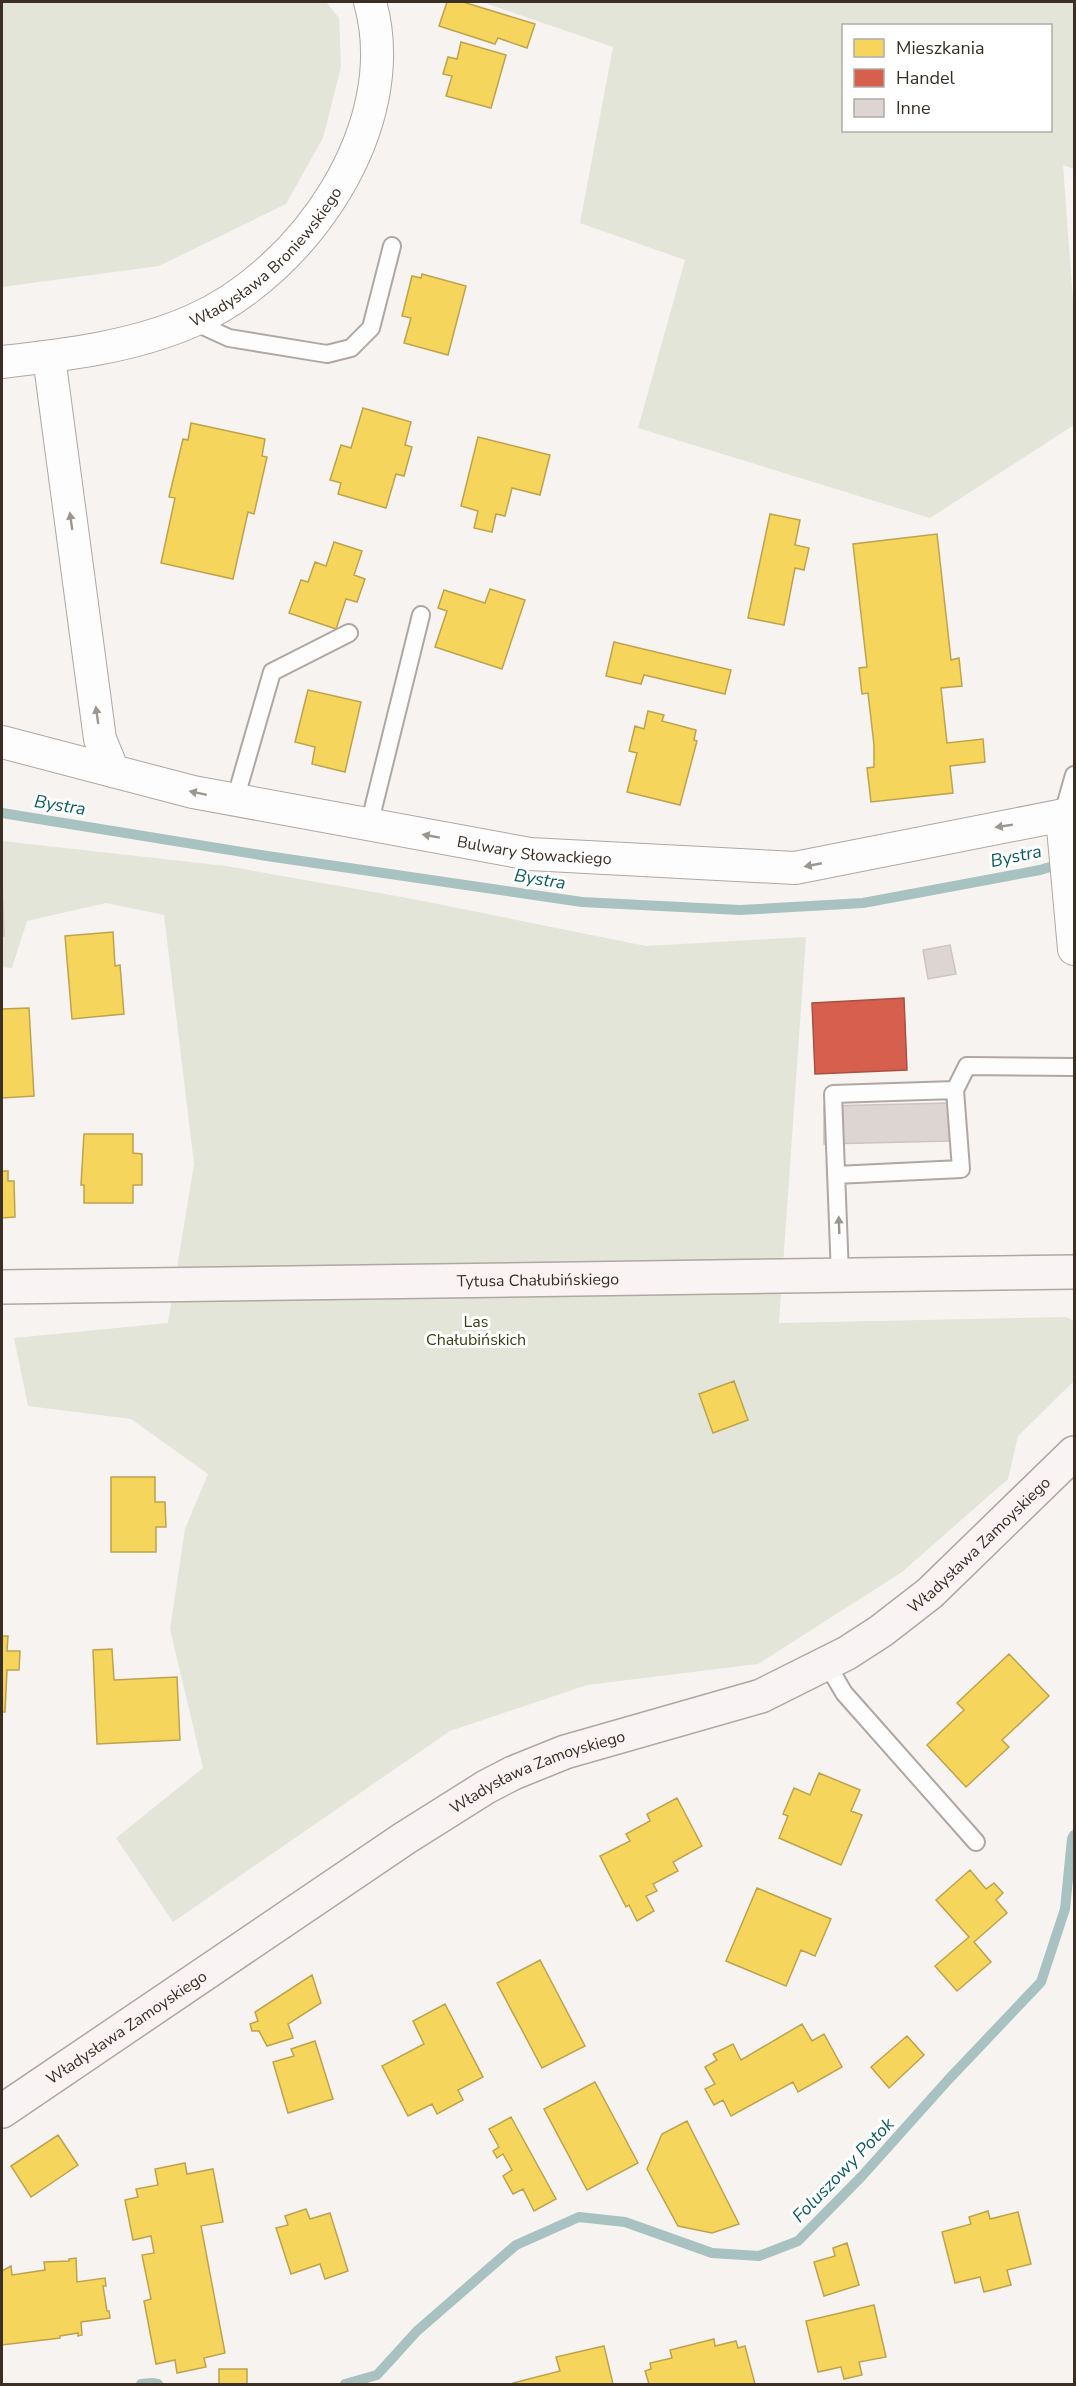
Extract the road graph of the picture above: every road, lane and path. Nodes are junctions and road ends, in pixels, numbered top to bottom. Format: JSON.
{"nodes":[{"id":1,"x":370,"y":2,"type":"edge"},
{"id":2,"x":392,"y":246,"type":"dead end"},
{"id":3,"x":192,"y":321,"type":"junction"},
{"id":4,"x":49,"y":357,"type":"junction"},
{"id":5,"x":2,"y":362,"type":"edge"},
{"id":6,"x":422,"y":615,"type":"dead end"},
{"id":7,"x":349,"y":633,"type":"dead end"},
{"id":8,"x":2,"y":742,"type":"edge"},
{"id":9,"x":113,"y":771,"type":"junction"},
{"id":10,"x":1074,"y":775,"type":"edge"},
{"id":11,"x":235,"y":800,"type":"junction"},
{"id":12,"x":1066,"y":821,"type":"edge"},
{"id":13,"x":369,"y":825,"type":"junction"},
{"id":14,"x":1074,"y":950,"type":"edge"},
{"id":15,"x":1074,"y":1067,"type":"edge"},
{"id":16,"x":955,"y":1090,"type":"junction"},
{"id":17,"x":836,"y":1175,"type":"junction"},
{"id":18,"x":1074,"y":1272,"type":"edge"},
{"id":19,"x":840,"y":1275,"type":"junction"},
{"id":20,"x":2,"y":1287,"type":"edge"},
{"id":21,"x":1074,"y":1453,"type":"edge"},
{"id":22,"x":827,"y":1664,"type":"junction"},
{"id":23,"x":976,"y":1842,"type":"dead end"},
{"id":24,"x":2,"y":2111,"type":"edge"}],
"edges":[{"from":1,"to":3,"type":"street","name":"Władysława Broniewskiego"},
{"from":2,"to":3,"type":"lane"},
{"from":3,"to":4,"type":"street","name":"Władysława Broniewskiego"},
{"from":4,"to":5,"type":"street","name":"Władysława Broniewskiego"},
{"from":9,"to":4,"type":"street","one_way":true},
{"from":6,"to":13,"type":"lane"},
{"from":7,"to":11,"type":"lane"},
{"from":8,"to":9,"type":"street","name":"Bulwary Słowackiego"},
{"from":11,"to":9,"type":"street","name":"Bulwary Słowackiego","one_way":true},
{"from":10,"to":12,"type":"lane"},
{"from":11,"to":13,"type":"street","name":"Bulwary Słowackiego"},
{"from":12,"to":13,"type":"street","name":"Bulwary Słowackiego","one_way":true},
{"from":12,"to":14,"type":"street"},
{"from":15,"to":16,"type":"lane"},
{"from":16,"to":17,"type":"lane"},
{"from":16,"to":17,"type":"lane"},
{"from":19,"to":17,"type":"lane","one_way":true},
{"from":18,"to":19,"type":"street","name":"Tytusa Chałubińskiego"},
{"from":19,"to":20,"type":"street","name":"Tytusa Chałubińskiego"},
{"from":21,"to":22,"type":"street","name":"Władysława Zamoyskiego"},
{"from":22,"to":23,"type":"lane"},
{"from":22,"to":24,"type":"street","name":"Władysława Zamoyskiego"}]}
